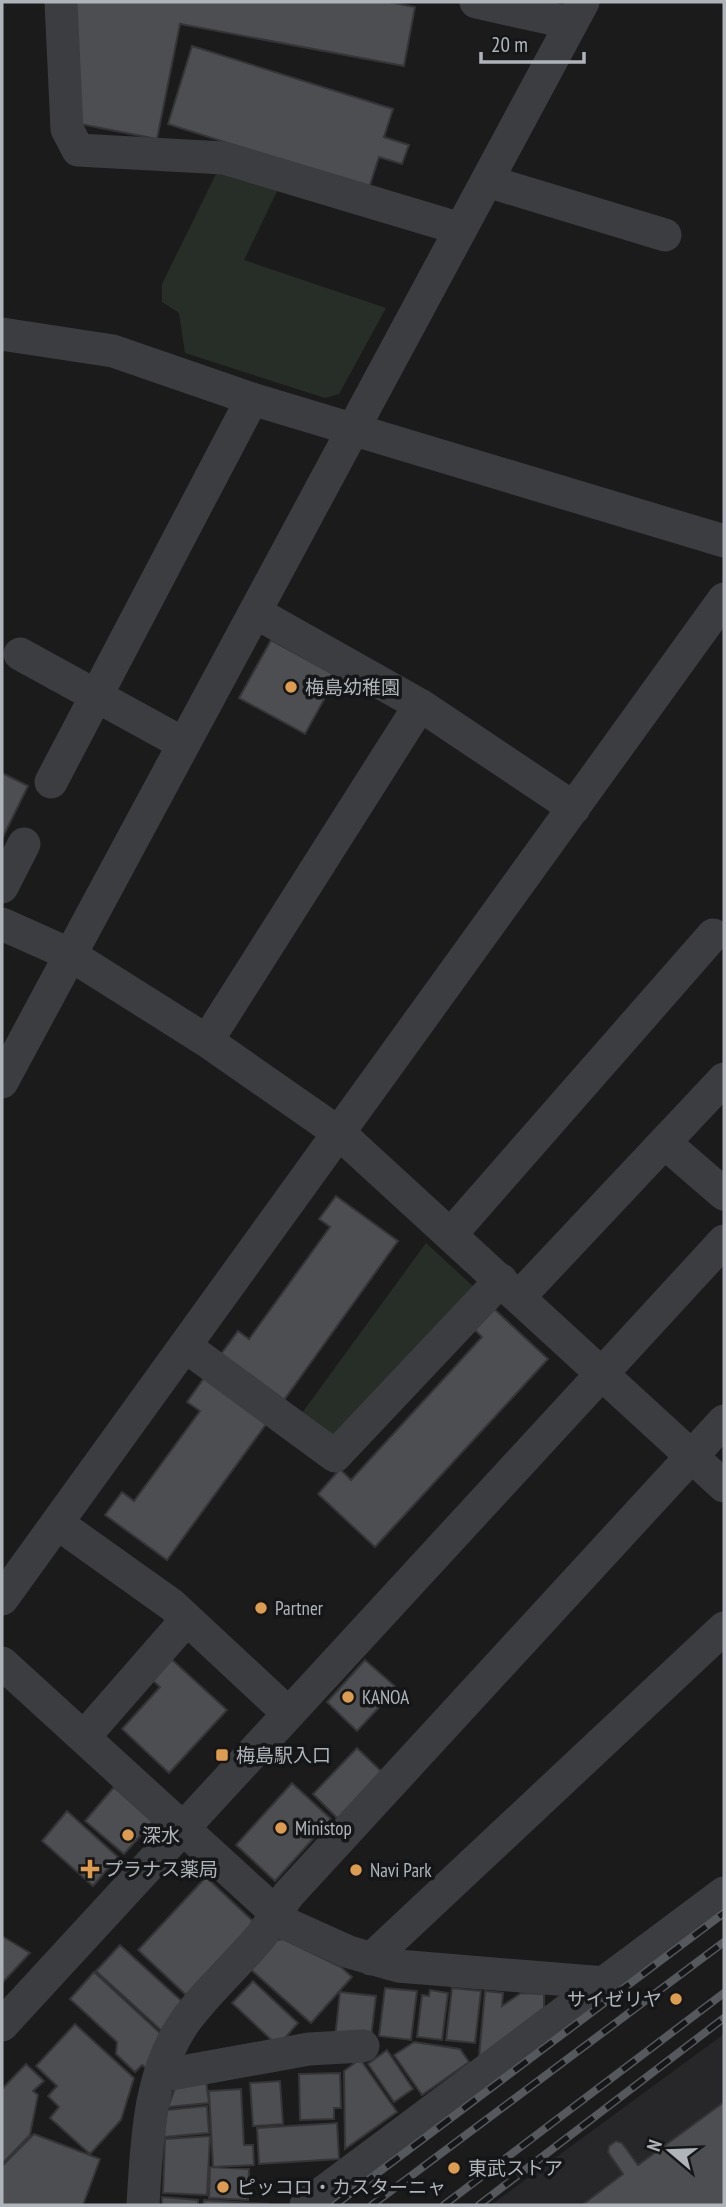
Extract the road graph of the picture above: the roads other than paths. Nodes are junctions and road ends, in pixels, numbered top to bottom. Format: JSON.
{"nodes":[{"id":1,"x":61,"y":2,"type":"edge"},
{"id":2,"x":476,"y":2,"type":"edge"},
{"id":3,"x":577,"y":12,"type":"edge"},
{"id":4,"x":487,"y":181,"type":"junction"},
{"id":5,"x":461,"y":229,"type":"junction"},
{"id":6,"x":665,"y":235,"type":"dead end"},
{"id":7,"x":2,"y":334,"type":"edge"},
{"id":8,"x":252,"y":399,"type":"junction"},
{"id":9,"x":352,"y":428,"type":"junction"},
{"id":10,"x":724,"y":541,"type":"edge"},
{"id":11,"x":724,"y":599,"type":"edge"},
{"id":12,"x":256,"y":612,"type":"junction"},
{"id":13,"x":20,"y":654,"type":"dead end"},
{"id":14,"x":95,"y":696,"type":"junction"},
{"id":15,"x":420,"y":705,"type":"junction"},
{"id":16,"x":184,"y":744,"type":"junction"},
{"id":17,"x":51,"y":782,"type":"dead end"},
{"id":18,"x":574,"y":808,"type":"junction"},
{"id":19,"x":23,"y":844,"type":"dead end"},
{"id":20,"x":2,"y":887,"type":"edge"},
{"id":21,"x":2,"y":924,"type":"edge"},
{"id":22,"x":713,"y":935,"type":"dead end"},
{"id":23,"x":69,"y":954,"type":"junction"},
{"id":24,"x":206,"y":1041,"type":"junction"},
{"id":25,"x":724,"y":1079,"type":"edge"},
{"id":26,"x":2,"y":1082,"type":"edge"},
{"id":27,"x":339,"y":1133,"type":"junction"},
{"id":28,"x":665,"y":1143,"type":"junction"},
{"id":29,"x":724,"y":1194,"type":"edge"},
{"id":30,"x":452,"y":1233,"type":"junction"},
{"id":31,"x":724,"y":1241,"type":"edge"},
{"id":32,"x":510,"y":1288,"type":"junction"},
{"id":33,"x":185,"y":1346,"type":"junction"},
{"id":34,"x":602,"y":1373,"type":"junction"},
{"id":35,"x":724,"y":1421,"type":"edge"},
{"id":36,"x":692,"y":1456,"type":"junction"},
{"id":37,"x":724,"y":1486,"type":"edge"},
{"id":38,"x":57,"y":1523,"type":"junction"},
{"id":39,"x":2,"y":1599,"type":"edge"},
{"id":40,"x":187,"y":1619,"type":"junction"},
{"id":41,"x":724,"y":1628,"type":"edge"},
{"id":42,"x":2,"y":1663,"type":"edge"},
{"id":43,"x":288,"y":1713,"type":"junction"},
{"id":44,"x":84,"y":1737,"type":"junction"},
{"id":45,"x":184,"y":1828,"type":"junction"},
{"id":46,"x":724,"y":1893,"type":"edge"},
{"id":47,"x":276,"y":1914,"type":"junction"},
{"id":48,"x":371,"y":1959,"type":"junction"},
{"id":49,"x":605,"y":1983,"type":"junction"},
{"id":50,"x":7,"y":2012,"type":"edge"},
{"id":51,"x":363,"y":2046,"type":"dead end"},
{"id":52,"x":160,"y":2076,"type":"junction"},
{"id":53,"x":143,"y":2205,"type":"edge"},
{"id":54,"x":306,"y":2205,"type":"edge"}],
"edges":[{"from":1,"to":5,"type":"street"},
{"from":2,"to":3,"type":"street"},
{"from":3,"to":4,"type":"street"},
{"from":4,"to":5,"type":"street"},
{"from":4,"to":6,"type":"street"},
{"from":5,"to":9,"type":"street"},
{"from":7,"to":8,"type":"street"},
{"from":8,"to":9,"type":"street"},
{"from":8,"to":14,"type":"street"},
{"from":9,"to":10,"type":"street"},
{"from":9,"to":12,"type":"street"},
{"from":11,"to":18,"type":"street"},
{"from":12,"to":15,"type":"street"},
{"from":12,"to":16,"type":"street"},
{"from":13,"to":14,"type":"street"},
{"from":14,"to":16,"type":"street"},
{"from":14,"to":17,"type":"street"},
{"from":15,"to":18,"type":"street"},
{"from":15,"to":24,"type":"street"},
{"from":16,"to":23,"type":"street"},
{"from":18,"to":27,"type":"street"},
{"from":19,"to":20,"type":"street"},
{"from":21,"to":23,"type":"street"},
{"from":22,"to":30,"type":"street"},
{"from":23,"to":24,"type":"street"},
{"from":23,"to":26,"type":"street"},
{"from":24,"to":27,"type":"street"},
{"from":25,"to":28,"type":"street"},
{"from":27,"to":30,"type":"street"},
{"from":27,"to":33,"type":"street"},
{"from":28,"to":29,"type":"street"},
{"from":28,"to":32,"type":"street"},
{"from":30,"to":32,"type":"street"},
{"from":31,"to":34,"type":"street"},
{"from":32,"to":33,"type":"street"},
{"from":32,"to":34,"type":"street"},
{"from":33,"to":38,"type":"street"},
{"from":34,"to":36,"type":"street"},
{"from":34,"to":43,"type":"street"},
{"from":35,"to":36,"type":"street"},
{"from":36,"to":37,"type":"street"},
{"from":36,"to":47,"type":"street"},
{"from":38,"to":39,"type":"street"},
{"from":38,"to":40,"type":"street"},
{"from":40,"to":43,"type":"street"},
{"from":40,"to":44,"type":"street"},
{"from":41,"to":48,"type":"street"},
{"from":42,"to":44,"type":"street"},
{"from":43,"to":45,"type":"street"},
{"from":44,"to":45,"type":"street"},
{"from":45,"to":47,"type":"street"},
{"from":45,"to":50,"type":"street"},
{"from":46,"to":49,"type":"street"},
{"from":47,"to":48,"type":"street"},
{"from":47,"to":52,"type":"street"},
{"from":48,"to":49,"type":"street"},
{"from":49,"to":54,"type":"street"},
{"from":51,"to":52,"type":"street"},
{"from":52,"to":53,"type":"street"}]}
